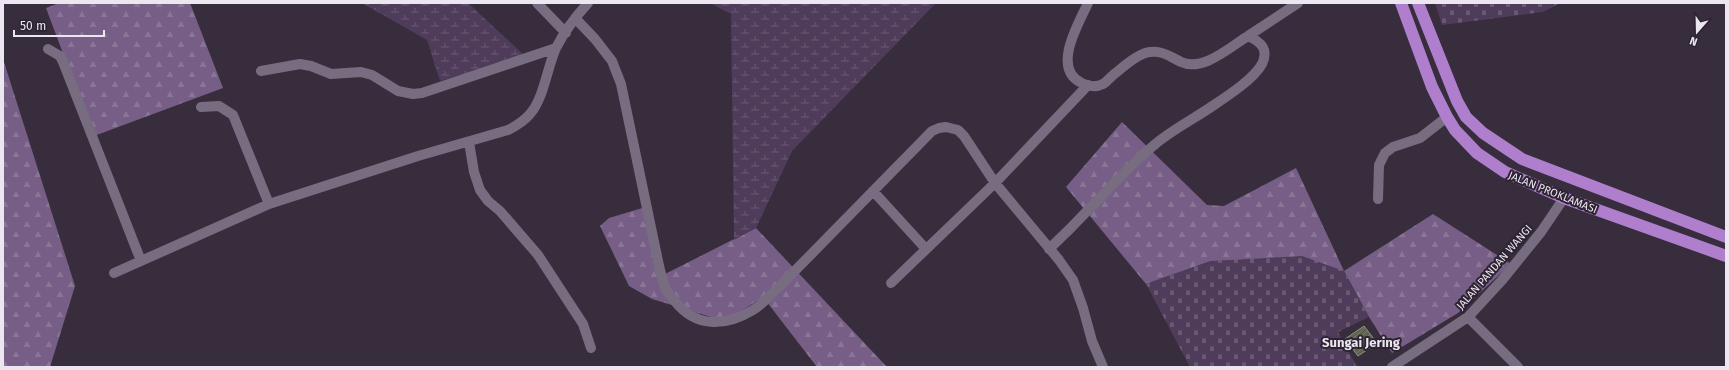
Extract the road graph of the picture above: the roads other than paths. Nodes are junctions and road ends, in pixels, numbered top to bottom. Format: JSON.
{"nodes":[{"id":1,"x":537,"y":3,"type":"edge"},
{"id":2,"x":588,"y":3,"type":"edge"},
{"id":3,"x":1088,"y":3,"type":"edge"},
{"id":4,"x":1298,"y":3,"type":"edge"},
{"id":5,"x":1401,"y":3,"type":"edge"},
{"id":6,"x":1418,"y":3,"type":"edge"},
{"id":7,"x":575,"y":18,"type":"junction"},
{"id":8,"x":566,"y":33,"type":"junction"},
{"id":9,"x":1248,"y":36,"type":"junction"},
{"id":10,"x":556,"y":48,"type":"junction"},
{"id":11,"x":48,"y":49,"type":"dead end"},
{"id":12,"x":261,"y":71,"type":"dead end"},
{"id":13,"x":1088,"y":85,"type":"junction"},
{"id":14,"x":200,"y":107,"type":"dead end"},
{"id":15,"x":1447,"y":117,"type":"junction"},
{"id":16,"x":469,"y":142,"type":"junction"},
{"id":17,"x":994,"y":183,"type":"junction"},
{"id":18,"x":873,"y":191,"type":"junction"},
{"id":19,"x":1564,"y":198,"type":"junction"},
{"id":20,"x":1378,"y":199,"type":"dead end"},
{"id":21,"x":269,"y":204,"type":"junction"},
{"id":22,"x":1726,"y":237,"type":"edge"},
{"id":23,"x":926,"y":249,"type":"junction"},
{"id":24,"x":1050,"y":249,"type":"junction"},
{"id":25,"x":1726,"y":256,"type":"edge"},
{"id":26,"x":141,"y":261,"type":"junction"},
{"id":27,"x":114,"y":273,"type":"dead end"},
{"id":28,"x":891,"y":283,"type":"dead end"},
{"id":29,"x":1468,"y":317,"type":"junction"},
{"id":30,"x":591,"y":348,"type":"dead end"},
{"id":31,"x":1103,"y":367,"type":"edge"},
{"id":32,"x":1392,"y":367,"type":"edge"},
{"id":33,"x":1518,"y":367,"type":"edge"}],
"edges":[{"from":1,"to":8,"type":"street"},
{"from":2,"to":7,"type":"street"},
{"from":3,"to":13,"type":"street"},
{"from":4,"to":9,"type":"street"},
{"from":5,"to":15,"type":"highway","name":"JALAN PROKLAMASI"},
{"from":6,"to":22,"type":"highway","name":"JALAN PROKLAMASI"},
{"from":7,"to":8,"type":"street"},
{"from":7,"to":18,"type":"street"},
{"from":8,"to":10,"type":"street"},
{"from":9,"to":13,"type":"street"},
{"from":9,"to":24,"type":"street"},
{"from":10,"to":12,"type":"street"},
{"from":10,"to":16,"type":"street"},
{"from":11,"to":26,"type":"street"},
{"from":13,"to":17,"type":"street"},
{"from":14,"to":21,"type":"street"},
{"from":15,"to":19,"type":"highway","name":"JALAN PROKLAMASI"},
{"from":15,"to":20,"type":"street"},
{"from":16,"to":21,"type":"street"},
{"from":16,"to":30,"type":"street"},
{"from":17,"to":18,"type":"street"},
{"from":17,"to":23,"type":"street"},
{"from":17,"to":24,"type":"street"},
{"from":18,"to":23,"type":"street"},
{"from":19,"to":25,"type":"highway","name":"JALAN PROKLAMASI"},
{"from":19,"to":29,"type":"street","name":"JALAN PANDAN WANGI"},
{"from":21,"to":26,"type":"street"},
{"from":23,"to":28,"type":"street"},
{"from":24,"to":31,"type":"street"},
{"from":26,"to":27,"type":"street"},
{"from":29,"to":32,"type":"street","name":"JALAN PANDAN WANGI"},
{"from":29,"to":33,"type":"street"}]}
